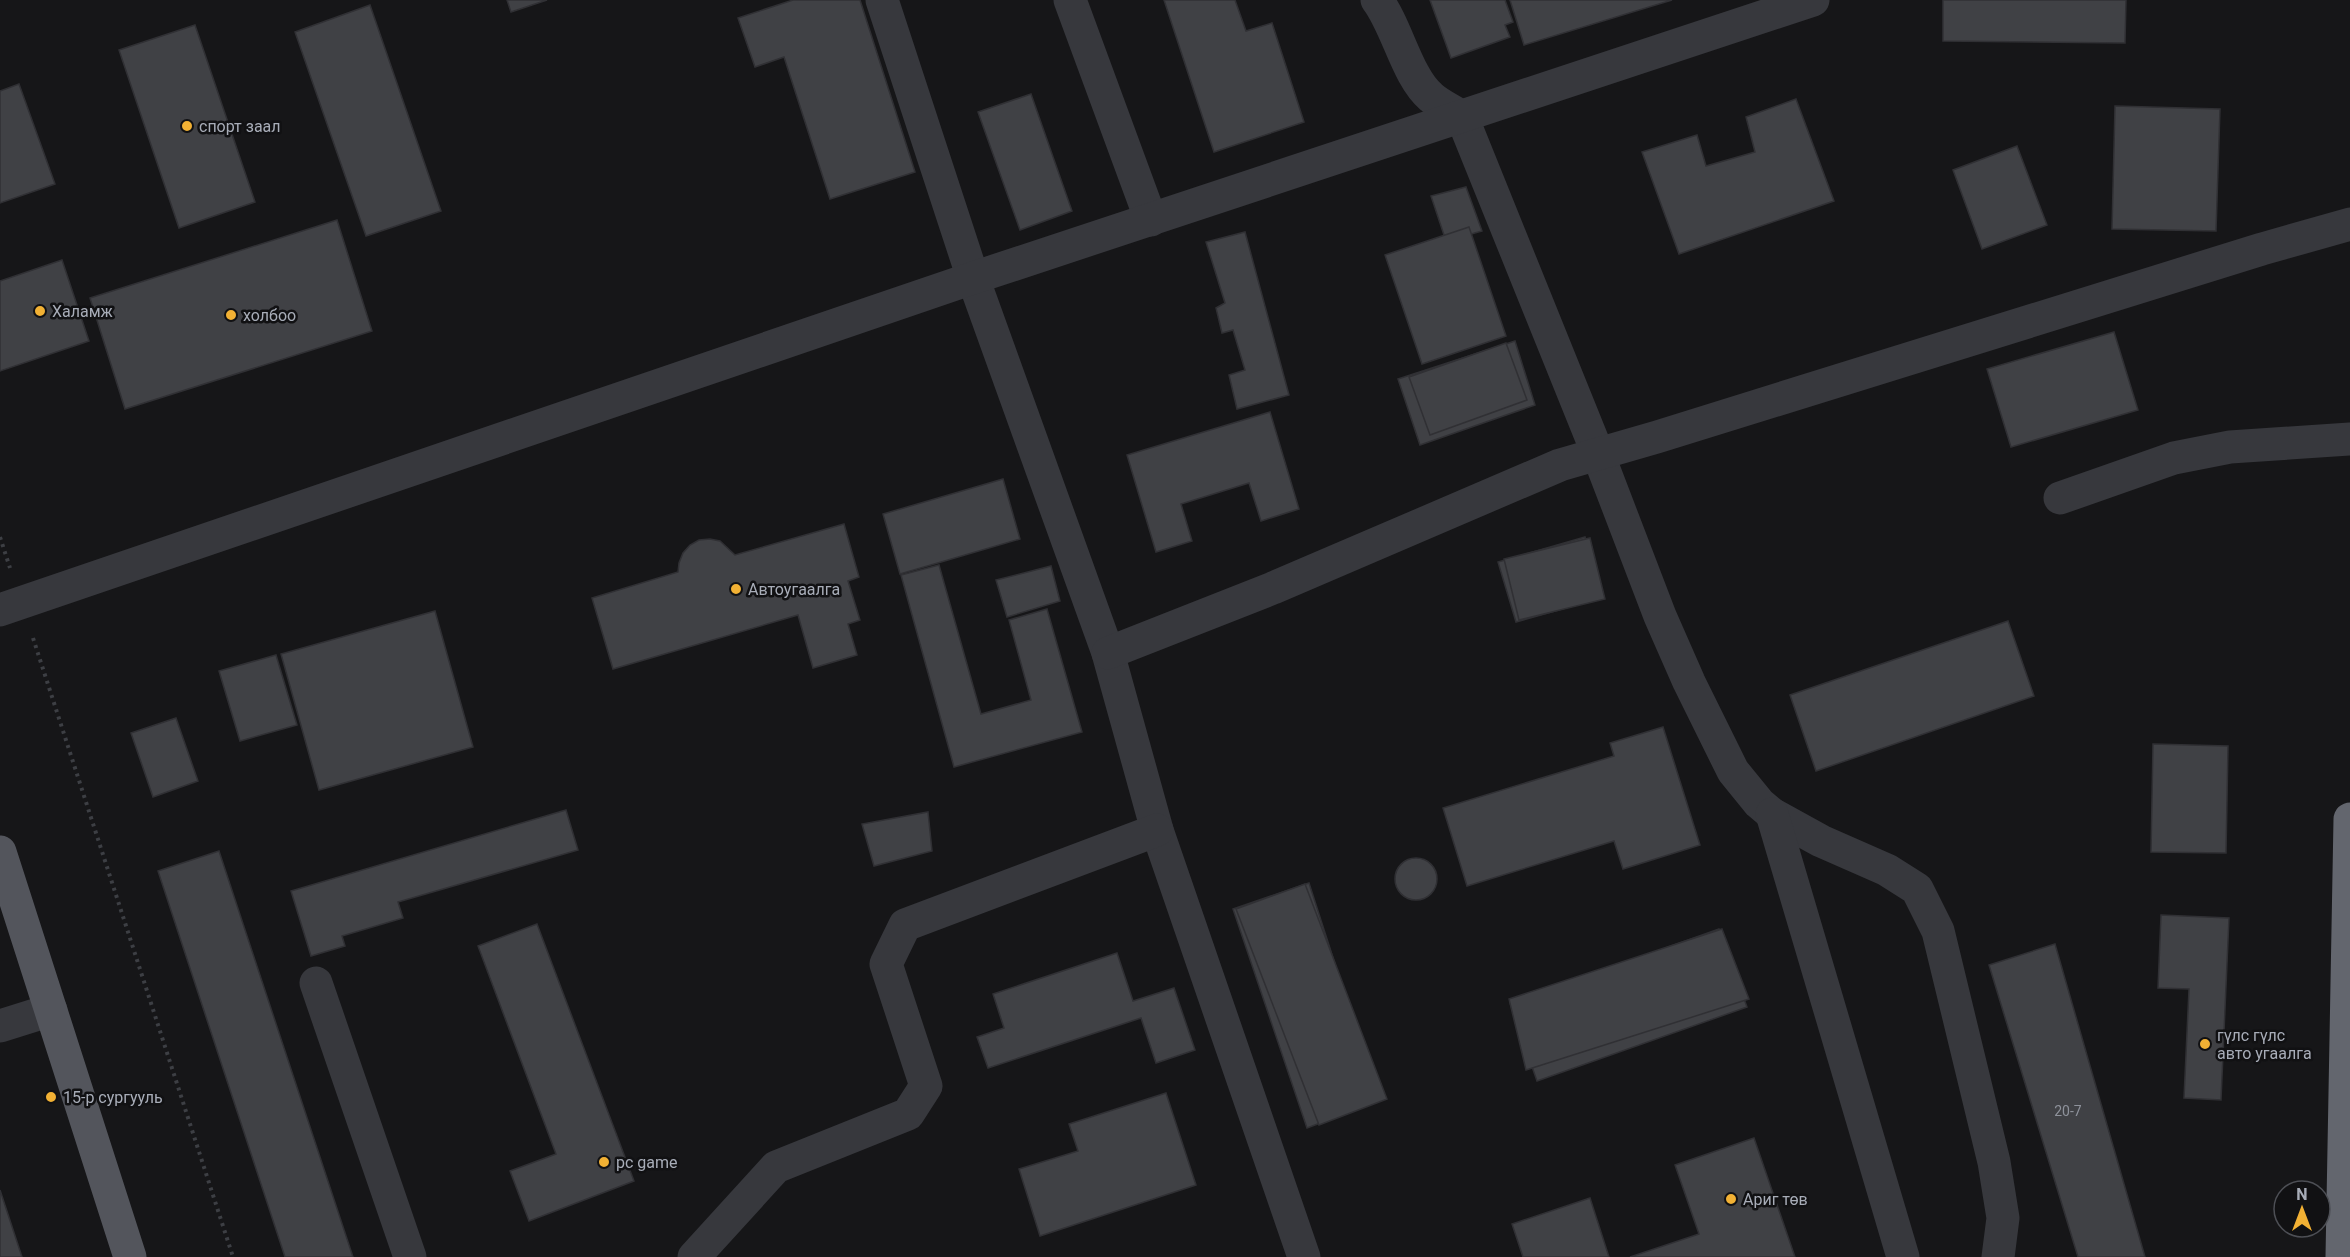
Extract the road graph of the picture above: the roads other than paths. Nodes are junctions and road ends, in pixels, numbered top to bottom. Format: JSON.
{"nodes":[{"id":1,"x":882,"y":0,"type":"edge"},
{"id":2,"x":1070,"y":0,"type":"edge"},
{"id":3,"x":1377,"y":0,"type":"edge"},
{"id":4,"x":1813,"y":0,"type":"edge"},
{"id":5,"x":1462,"y":117,"type":"junction"},
{"id":6,"x":1151,"y":220,"type":"junction"},
{"id":7,"x":2350,"y":224,"type":"edge"},
{"id":8,"x":973,"y":278,"type":"junction"},
{"id":9,"x":2350,"y":439,"type":"edge"},
{"id":10,"x":1599,"y":454,"type":"junction"},
{"id":11,"x":2060,"y":498,"type":"dead end"},
{"id":12,"x":11,"y":607,"type":"edge"},
{"id":13,"x":1108,"y":653,"type":"junction"},
{"id":14,"x":1772,"y":814,"type":"junction"},
{"id":15,"x":2350,"y":819,"type":"edge"},
{"id":16,"x":1157,"y":830,"type":"junction"},
{"id":17,"x":0,"y":852,"type":"edge"},
{"id":18,"x":316,"y":983,"type":"dead end"},
{"id":19,"x":51,"y":1010,"type":"junction"},
{"id":20,"x":0,"y":1026,"type":"edge"},
{"id":21,"x":130,"y":1257,"type":"edge"},
{"id":22,"x":410,"y":1257,"type":"edge"},
{"id":23,"x":694,"y":1257,"type":"edge"},
{"id":24,"x":1304,"y":1257,"type":"edge"},
{"id":25,"x":1903,"y":1257,"type":"edge"},
{"id":26,"x":1998,"y":1257,"type":"edge"},
{"id":27,"x":2342,"y":1257,"type":"edge"}],
"edges":[{"from":1,"to":8,"type":"street"},
{"from":2,"to":6,"type":"street"},
{"from":3,"to":5,"type":"street"},
{"from":4,"to":5,"type":"street"},
{"from":5,"to":6,"type":"street"},
{"from":5,"to":10,"type":"street"},
{"from":6,"to":8,"type":"street"},
{"from":7,"to":10,"type":"street"},
{"from":8,"to":12,"type":"street"},
{"from":8,"to":13,"type":"street"},
{"from":9,"to":11,"type":"street"},
{"from":10,"to":13,"type":"street"},
{"from":10,"to":14,"type":"street"},
{"from":13,"to":16,"type":"street"},
{"from":14,"to":25,"type":"street"},
{"from":14,"to":26,"type":"street"},
{"from":15,"to":27,"type":"highway"},
{"from":16,"to":23,"type":"street"},
{"from":16,"to":24,"type":"street"},
{"from":17,"to":19,"type":"main road"},
{"from":18,"to":22,"type":"street"},
{"from":19,"to":20,"type":"street"},
{"from":19,"to":21,"type":"main road"}]}
